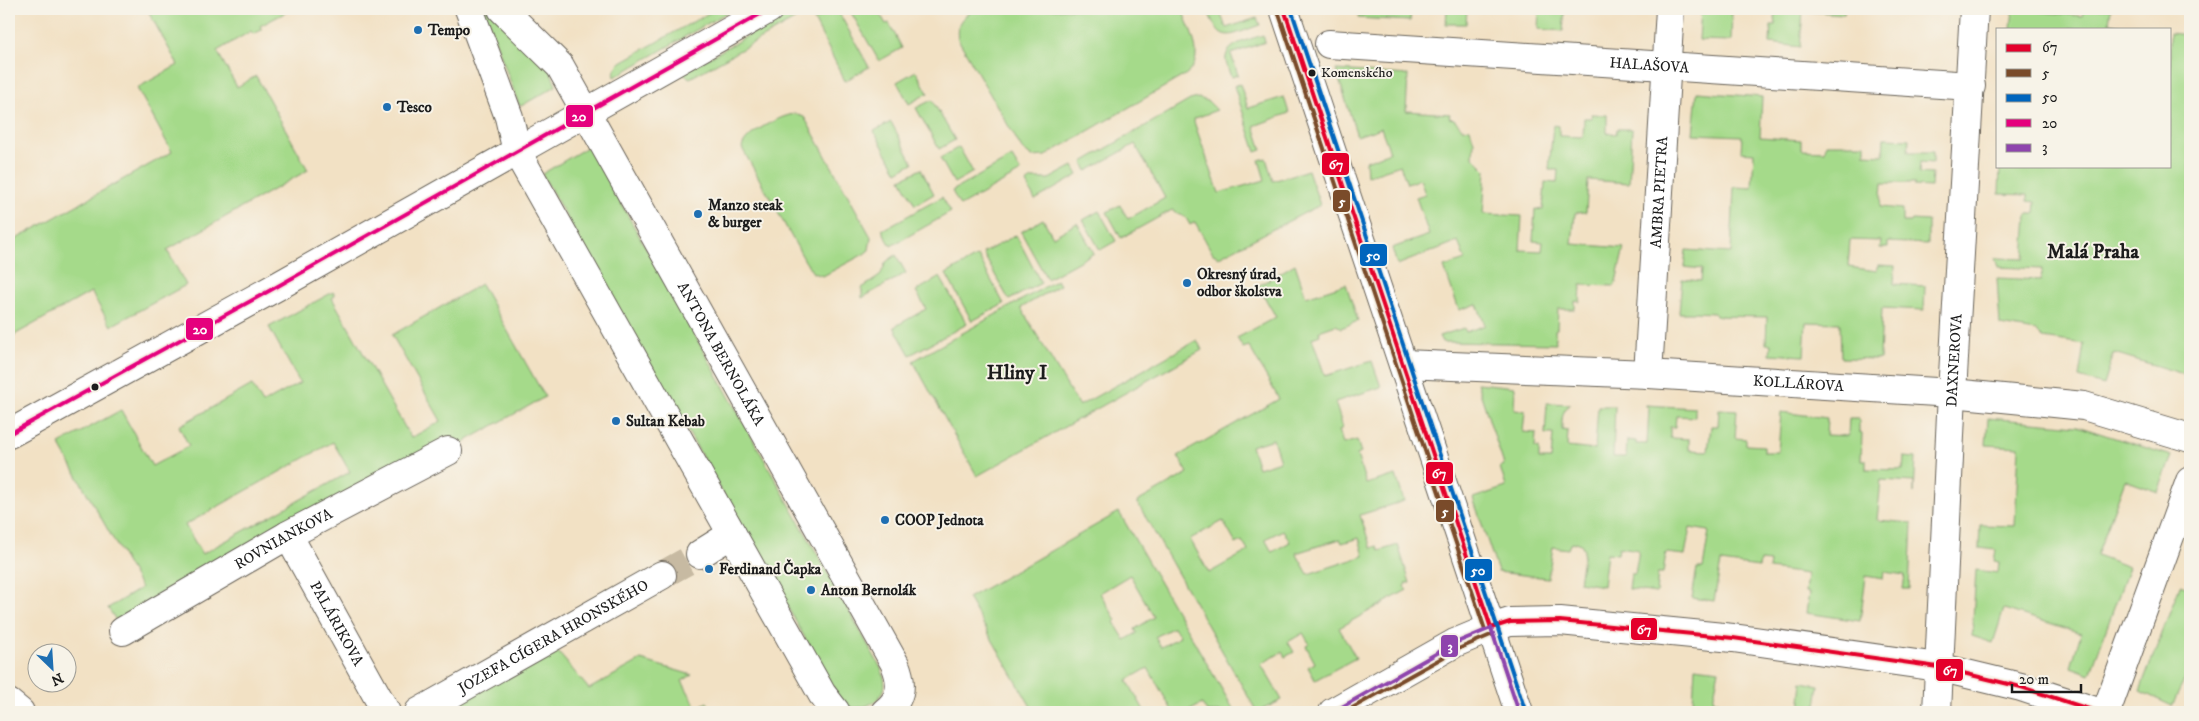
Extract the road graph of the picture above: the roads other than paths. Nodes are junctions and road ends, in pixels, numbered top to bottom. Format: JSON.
{"nodes":[{"id":1,"x":469,"y":9,"type":"edge"},
{"id":2,"x":502,"y":9,"type":"edge"},
{"id":3,"x":769,"y":9,"type":"edge"},
{"id":4,"x":1284,"y":9,"type":"edge"},
{"id":5,"x":1670,"y":9,"type":"edge"},
{"id":6,"x":1974,"y":9,"type":"edge"},
{"id":7,"x":1329,"y":44,"type":"dead end"},
{"id":8,"x":1667,"y":66,"type":"junction"},
{"id":9,"x":1971,"y":86,"type":"junction"},
{"id":10,"x":586,"y":112,"type":"junction"},
{"id":11,"x":517,"y":152,"type":"junction"},
{"id":12,"x":1403,"y":364,"type":"junction"},
{"id":13,"x":1648,"y":374,"type":"junction"},
{"id":14,"x":1952,"y":393,"type":"junction"},
{"id":15,"x":9,"y":434,"type":"edge"},
{"id":16,"x":2190,"y":438,"type":"edge"},
{"id":17,"x":448,"y":451,"type":"dead end"},
{"id":18,"x":2190,"y":481,"type":"edge"},
{"id":19,"x":732,"y":534,"type":"junction"},
{"id":20,"x":288,"y":535,"type":"junction"},
{"id":21,"x":700,"y":554,"type":"tunnel mouth"},
{"id":22,"x":662,"y":575,"type":"tunnel mouth"},
{"id":23,"x":1492,"y":628,"type":"junction"},
{"id":24,"x":123,"y":631,"type":"dead end"},
{"id":25,"x":1938,"y":667,"type":"junction"},
{"id":26,"x":9,"y":703,"type":"edge"},
{"id":27,"x":20,"y":712,"type":"edge"},
{"id":28,"x":386,"y":712,"type":"edge"},
{"id":29,"x":419,"y":712,"type":"edge"},
{"id":30,"x":836,"y":712,"type":"edge"},
{"id":31,"x":885,"y":712,"type":"edge"},
{"id":32,"x":1333,"y":712,"type":"edge"},
{"id":33,"x":1519,"y":712,"type":"edge"},
{"id":34,"x":1937,"y":712,"type":"edge"},
{"id":35,"x":2098,"y":712,"type":"edge"},
{"id":36,"x":2106,"y":712,"type":"edge"}],
"edges":[{"from":1,"to":11,"type":"street"},
{"from":2,"to":10,"type":"street","name":"ANTONA BERNOLÁKA"},
{"from":3,"to":10,"type":"street"},
{"from":4,"to":12,"type":"street"},
{"from":5,"to":8,"type":"street","name":"AMBRA PIETRA"},
{"from":6,"to":9,"type":"street","name":"DAXNEROVA"},
{"from":7,"to":8,"type":"street","name":"HALAŠOVA"},
{"from":8,"to":9,"type":"street","name":"HALAŠOVA"},
{"from":8,"to":13,"type":"street","name":"AMBRA PIETRA"},
{"from":9,"to":14,"type":"street","name":"DAXNEROVA"},
{"from":10,"to":11,"type":"street"},
{"from":10,"to":31,"type":"street","name":"ANTONA BERNOLÁKA"},
{"from":11,"to":15,"type":"street"},
{"from":11,"to":19,"type":"street"},
{"from":12,"to":13,"type":"street","name":"KOLLÁROVA"},
{"from":12,"to":23,"type":"street"},
{"from":13,"to":14,"type":"street","name":"KOLLÁROVA"},
{"from":14,"to":16,"type":"street","name":"KOLLÁROVA"},
{"from":14,"to":25,"type":"street","name":"DAXNEROVA"},
{"from":17,"to":20,"type":"street","name":"ROVNIANKOVA"},
{"from":18,"to":36,"type":"street"},
{"from":19,"to":21,"type":"street"},
{"from":19,"to":30,"type":"street"},
{"from":20,"to":24,"type":"street","name":"ROVNIANKOVA"},
{"from":20,"to":28,"type":"street","name":"PALÁRIKOVA"},
{"from":22,"to":29,"type":"street","name":"JOZEFA CÍGERA HRONSKÉHO"},
{"from":23,"to":25,"type":"street"},
{"from":23,"to":32,"type":"street"},
{"from":23,"to":33,"type":"street"},
{"from":25,"to":34,"type":"street","name":"DAXNEROVA"},
{"from":25,"to":35,"type":"street"},
{"from":26,"to":27,"type":"street"}]}
